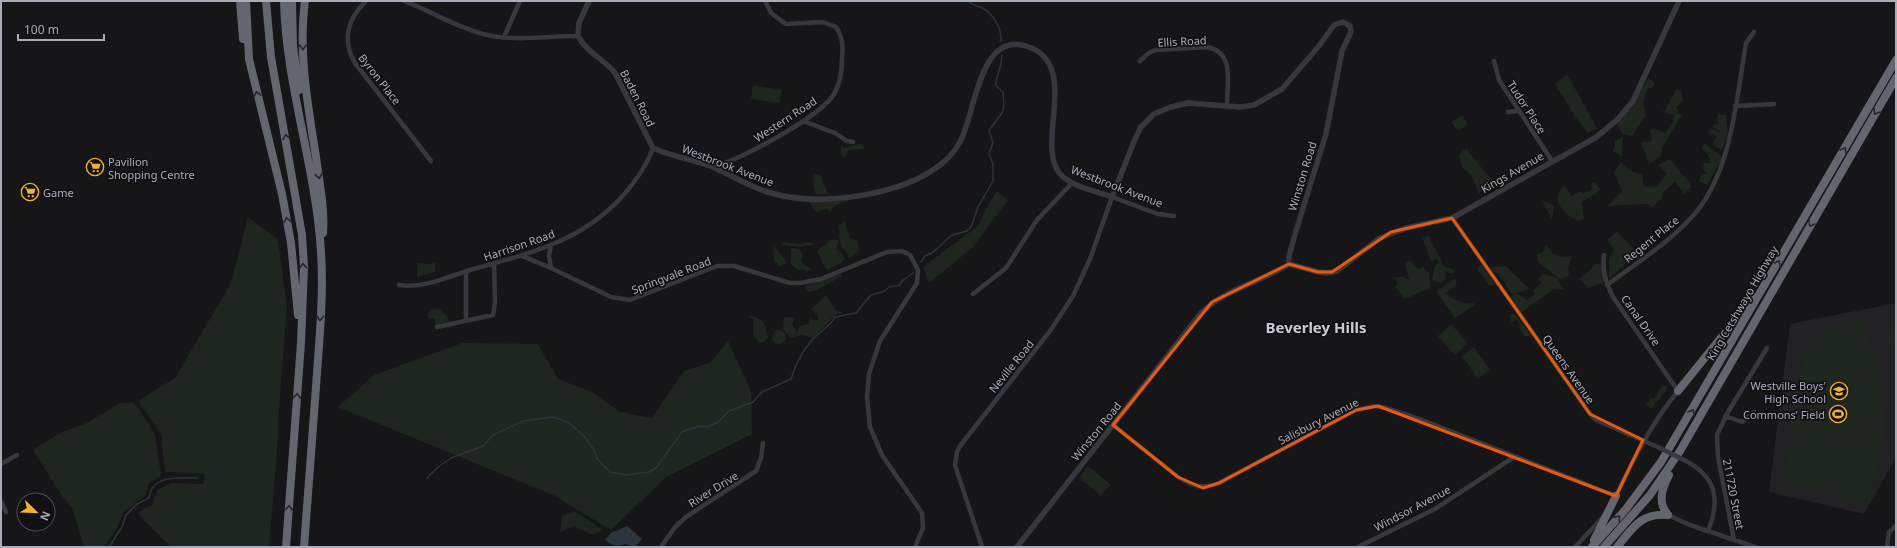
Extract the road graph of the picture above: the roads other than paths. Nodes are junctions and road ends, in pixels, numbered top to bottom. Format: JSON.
{"nodes":[{"id":1,"x":240,"y":1,"type":"edge"},
{"id":2,"x":246,"y":1,"type":"edge"},
{"id":3,"x":266,"y":1,"type":"edge"},
{"id":4,"x":284,"y":1,"type":"edge"},
{"id":5,"x":292,"y":1,"type":"edge"},
{"id":6,"x":305,"y":1,"type":"edge"},
{"id":7,"x":366,"y":1,"type":"edge"},
{"id":8,"x":404,"y":1,"type":"edge"},
{"id":9,"x":520,"y":1,"type":"edge"},
{"id":10,"x":589,"y":1,"type":"edge"},
{"id":11,"x":765,"y":1,"type":"edge"},
{"id":12,"x":1679,"y":1,"type":"edge"},
{"id":13,"x":1754,"y":32,"type":"dead end"},
{"id":14,"x":578,"y":36,"type":"junction"},
{"id":15,"x":504,"y":37,"type":"junction"},
{"id":16,"x":249,"y":58,"type":"junction"},
{"id":17,"x":1896,"y":60,"type":"edge"},
{"id":18,"x":1140,"y":61,"type":"dead end"},
{"id":19,"x":1494,"y":61,"type":"dead end"},
{"id":20,"x":1896,"y":78,"type":"edge"},
{"id":21,"x":1774,"y":104,"type":"dead end"},
{"id":22,"x":1227,"y":105,"type":"junction"},
{"id":23,"x":1735,"y":106,"type":"junction"},
{"id":24,"x":1519,"y":111,"type":"junction"},
{"id":25,"x":1508,"y":112,"type":"dead end"},
{"id":26,"x":300,"y":115,"type":"junction"},
{"id":27,"x":803,"y":121,"type":"junction"},
{"id":28,"x":853,"y":142,"type":"dead end"},
{"id":29,"x":653,"y":148,"type":"junction"},
{"id":30,"x":432,"y":161,"type":"dead end"},
{"id":31,"x":1552,"y":161,"type":"junction"},
{"id":32,"x":712,"y":167,"type":"junction"},
{"id":33,"x":1072,"y":183,"type":"junction"},
{"id":34,"x":1112,"y":197,"type":"junction"},
{"id":35,"x":1174,"y":216,"type":"dead end"},
{"id":36,"x":1452,"y":218,"type":"junction"},
{"id":37,"x":551,"y":245,"type":"junction"},
{"id":38,"x":321,"y":251,"type":"junction"},
{"id":39,"x":1604,"y":255,"type":"dead end"},
{"id":40,"x":522,"y":256,"type":"junction"},
{"id":41,"x":494,"y":263,"type":"junction"},
{"id":42,"x":1289,"y":264,"type":"junction"},
{"id":43,"x":551,"y":268,"type":"junction"},
{"id":44,"x":466,"y":272,"type":"junction"},
{"id":45,"x":1767,"y":282,"type":"junction"},
{"id":46,"x":399,"y":285,"type":"dead end"},
{"id":47,"x":1607,"y":285,"type":"junction"},
{"id":48,"x":1775,"y":287,"type":"junction"},
{"id":49,"x":973,"y":294,"type":"dead end"},
{"id":50,"x":466,"y":320,"type":"junction"},
{"id":51,"x":437,"y":327,"type":"dead end"},
{"id":52,"x":301,"y":342,"type":"junction"},
{"id":53,"x":1767,"y":348,"type":"dead end"},
{"id":54,"x":1678,"y":391,"type":"junction"},
{"id":55,"x":1754,"y":412,"type":"dead end"},
{"id":56,"x":1725,"y":416,"type":"junction"},
{"id":57,"x":1113,"y":425,"type":"junction"},
{"id":58,"x":1643,"y":440,"type":"junction"},
{"id":59,"x":763,"y":443,"type":"dead end"},
{"id":60,"x":17,"y":455,"type":"dead end"},
{"id":61,"x":1514,"y":457,"type":"junction"},
{"id":62,"x":1,"y":464,"type":"edge"},
{"id":63,"x":1616,"y":496,"type":"junction"},
{"id":64,"x":1,"y":501,"type":"edge"},
{"id":65,"x":6,"y":512,"type":"dead end"},
{"id":66,"x":1606,"y":514,"type":"junction"},
{"id":67,"x":1668,"y":515,"type":"junction"},
{"id":68,"x":1896,"y":526,"type":"edge"},
{"id":69,"x":1708,"y":531,"type":"junction"},
{"id":70,"x":1734,"y":540,"type":"junction"},
{"id":71,"x":286,"y":547,"type":"edge"},
{"id":72,"x":304,"y":547,"type":"edge"},
{"id":73,"x":661,"y":547,"type":"edge"},
{"id":74,"x":915,"y":547,"type":"edge"},
{"id":75,"x":982,"y":547,"type":"edge"},
{"id":76,"x":1017,"y":547,"type":"edge"},
{"id":77,"x":1358,"y":547,"type":"edge"},
{"id":78,"x":1575,"y":547,"type":"edge"},
{"id":79,"x":1592,"y":547,"type":"edge"},
{"id":80,"x":1604,"y":547,"type":"edge"},
{"id":81,"x":1617,"y":547,"type":"edge"},
{"id":82,"x":1755,"y":547,"type":"edge"},
{"id":83,"x":1887,"y":547,"type":"edge"}],
"edges":[{"from":1,"to":16,"type":"highway"},
{"from":2,"to":16,"type":"highway"},
{"from":52,"to":3,"type":"highway","one_way":true},
{"from":4,"to":26,"type":"highway"},
{"from":5,"to":26,"type":"highway"},
{"from":6,"to":38,"type":"highway","one_way":true},
{"from":7,"to":30,"type":"street","name":"Byron Place"},
{"from":8,"to":15,"type":"street"},
{"from":9,"to":15,"type":"street"},
{"from":10,"to":14,"type":"street"},
{"from":11,"to":27,"type":"street","name":"Western Road"},
{"from":12,"to":31,"type":"street","name":"Kings Avenue"},
{"from":13,"to":23,"type":"street","name":"Regent Place"},
{"from":14,"to":15,"type":"street"},
{"from":14,"to":29,"type":"street","name":"Baden Road"},
{"from":52,"to":16,"type":"highway","one_way":true},
{"from":45,"to":17,"type":"highway","name":"King Cetshwayo Highway","one_way":true},
{"from":18,"to":22,"type":"street","name":"Ellis Road"},
{"from":19,"to":24,"type":"street","name":"Tudor Place"},
{"from":20,"to":48,"type":"highway","name":"King Cetshwayo Highway","one_way":true},
{"from":21,"to":23,"type":"street"},
{"from":22,"to":34,"type":"street","name":"Winston Road"},
{"from":22,"to":42,"type":"street","name":"Winston Road"},
{"from":23,"to":47,"type":"street","name":"Regent Place"},
{"from":24,"to":25,"type":"street"},
{"from":24,"to":31,"type":"street","name":"Tudor Place"},
{"from":26,"to":38,"type":"highway"},
{"from":27,"to":28,"type":"street"},
{"from":27,"to":32,"type":"street","name":"Western Road"},
{"from":29,"to":32,"type":"street","name":"Westbrook Avenue"},
{"from":29,"to":37,"type":"street","name":"Harrison Road"},
{"from":31,"to":36,"type":"street","name":"Kings Avenue"},
{"from":32,"to":33,"type":"street","name":"Westbrook Avenue"},
{"from":33,"to":34,"type":"street","name":"Westbrook Avenue"},
{"from":33,"to":49,"type":"street"},
{"from":34,"to":35,"type":"street","name":"Westbrook Avenue"},
{"from":34,"to":75,"type":"street","name":"Neville Road"},
{"from":36,"to":42,"type":"street","name":"Kings Avenue"},
{"from":36,"to":58,"type":"street","name":"Queens Avenue"},
{"from":37,"to":40,"type":"street","name":"Harrison Road"},
{"from":37,"to":43,"type":"street"},
{"from":38,"to":72,"type":"highway","one_way":true},
{"from":39,"to":47,"type":"street","name":"Canal Drive"},
{"from":40,"to":41,"type":"street","name":"Harrison Road"},
{"from":40,"to":43,"type":"street","name":"Springvale Road"},
{"from":41,"to":44,"type":"street","name":"Harrison Road"},
{"from":41,"to":50,"type":"street"},
{"from":42,"to":57,"type":"street","name":"Winston Road"},
{"from":43,"to":74,"type":"street","name":"Springvale Road"},
{"from":44,"to":46,"type":"street","name":"Harrison Road"},
{"from":44,"to":50,"type":"street"},
{"from":45,"to":54,"type":"highway"},
{"from":79,"to":45,"type":"highway","name":"King Cetshwayo Highway","one_way":true},
{"from":47,"to":54,"type":"street","name":"Canal Drive"},
{"from":48,"to":67,"type":"highway"},
{"from":48,"to":80,"type":"highway","name":"King Cetshwayo Highway"},
{"from":50,"to":51,"type":"street"},
{"from":71,"to":52,"type":"highway","one_way":true},
{"from":53,"to":56,"type":"street","name":"211720 Street"},
{"from":54,"to":58,"type":"street"},
{"from":55,"to":56,"type":"street"},
{"from":56,"to":70,"type":"street","name":"211720 Street"},
{"from":57,"to":61,"type":"street","name":"Salisbury Avenue"},
{"from":57,"to":76,"type":"street","name":"Winston Road"},
{"from":58,"to":63,"type":"street"},
{"from":58,"to":69,"type":"street","name":"Queens Avenue","bridge":true},
{"from":59,"to":73,"type":"street","name":"River Drive"},
{"from":60,"to":62,"type":"street"},
{"from":61,"to":63,"type":"street","name":"Salisbury Avenue"},
{"from":61,"to":77,"type":"street","name":"Windsor Avenue"},
{"from":63,"to":66,"type":"highway"},
{"from":64,"to":65,"type":"street"},
{"from":66,"to":78,"type":"street"},
{"from":66,"to":79,"type":"highway"},
{"from":67,"to":69,"type":"street"},
{"from":67,"to":81,"type":"highway"},
{"from":68,"to":83,"type":"street"},
{"from":69,"to":70,"type":"street"},
{"from":70,"to":82,"type":"street"}]}
